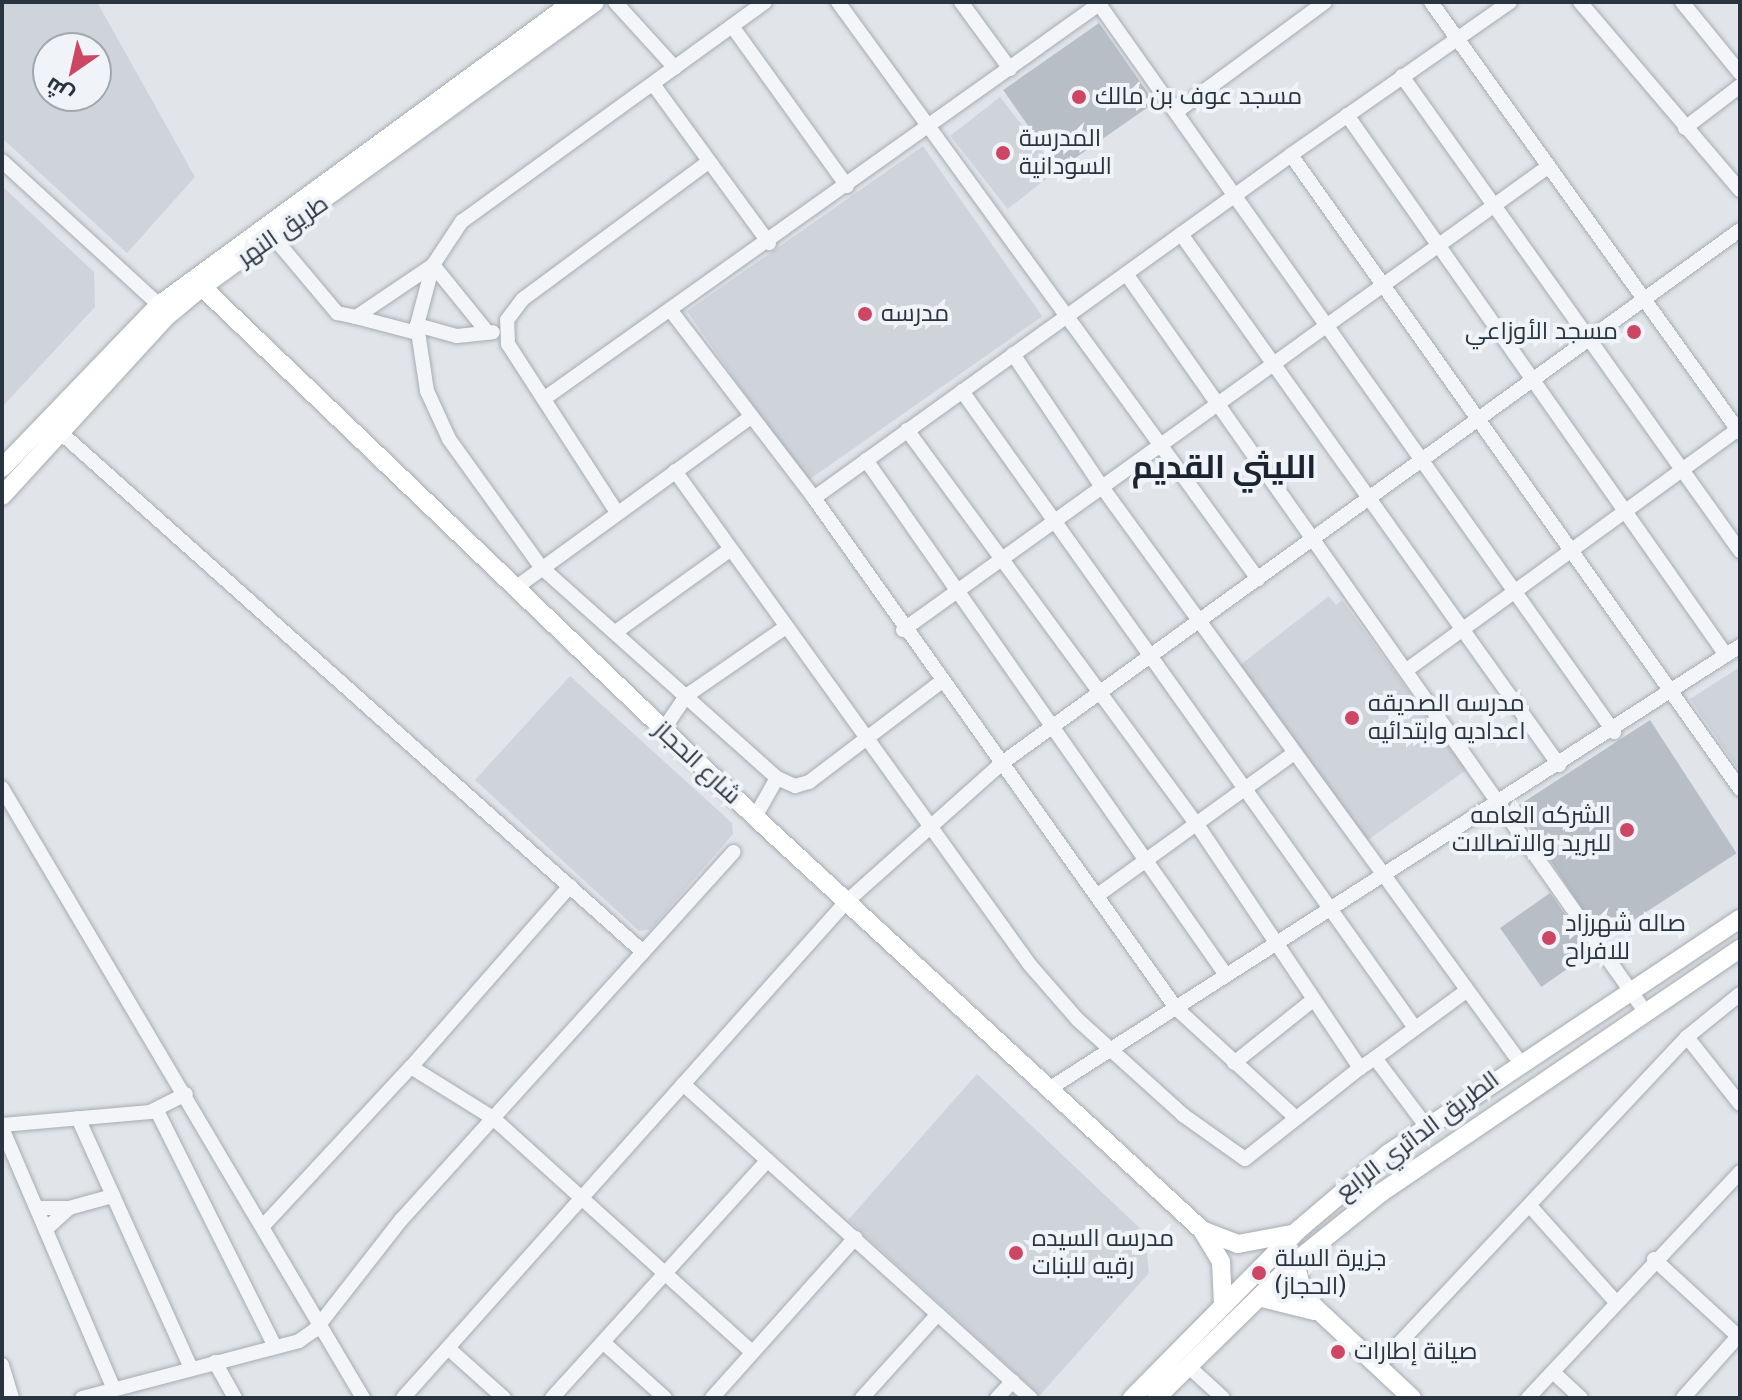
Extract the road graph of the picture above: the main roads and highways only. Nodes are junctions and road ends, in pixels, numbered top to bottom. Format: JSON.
{"nodes":[{"id":1,"x":573,"y":2,"type":"edge"},
{"id":2,"x":595,"y":2,"type":"edge"},
{"id":3,"x":202,"y":287,"type":"junction"},
{"id":4,"x":2,"y":468,"type":"edge"},
{"id":5,"x":2,"y":496,"type":"edge"},
{"id":6,"x":1740,"y":919,"type":"edge"},
{"id":7,"x":1740,"y":949,"type":"edge"},
{"id":8,"x":1202,"y":1230,"type":"junction"},
{"id":9,"x":1297,"y":1231,"type":"junction"},
{"id":10,"x":1295,"y":1262,"type":"junction"},
{"id":11,"x":1262,"y":1298,"type":"junction"},
{"id":12,"x":1223,"y":1305,"type":"junction"},
{"id":13,"x":1323,"y":1317,"type":"junction"},
{"id":14,"x":1132,"y":1398,"type":"edge"},
{"id":15,"x":1156,"y":1398,"type":"edge"},
{"id":16,"x":1412,"y":1398,"type":"edge"}],
"edges":[{"from":1,"to":4,"type":"main road","name":"طريق النهر"},
{"from":2,"to":3,"type":"main road","name":"طريق النهر"},
{"from":3,"to":5,"type":"main road","name":"طريق النهر"},
{"from":3,"to":8,"type":"main road","name":"شارع الحجاز"},
{"from":6,"to":9,"type":"main road","name":"الطريق الدائري الرابع"},
{"from":7,"to":10,"type":"main road","name":"الطريق الدائري الرابع"},
{"from":8,"to":9,"type":"main road","name":"شارع الحجاز"},
{"from":8,"to":12,"type":"main road","name":"شارع الحجاز"},
{"from":9,"to":12,"type":"main road","name":"الطريق الدائري الرابع"},
{"from":10,"to":11,"type":"main road","name":"الطريق الدائري الرابع"},
{"from":10,"to":13,"type":"main road"},
{"from":11,"to":13,"type":"main road"},
{"from":11,"to":15,"type":"main road","name":"الطريق الدائري الرابع"},
{"from":12,"to":14,"type":"main road","name":"الطريق الدائري الرابع"},
{"from":13,"to":16,"type":"main road"}]}
